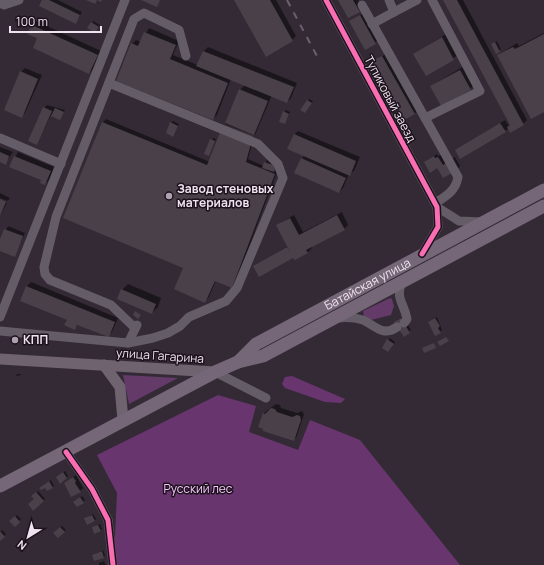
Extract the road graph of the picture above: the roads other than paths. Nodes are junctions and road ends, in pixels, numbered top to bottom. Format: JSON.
{"nodes":[{"id":1,"x":19,"y":0,"type":"edge"},
{"id":2,"x":125,"y":0,"type":"edge"},
{"id":3,"x":326,"y":0,"type":"edge"},
{"id":4,"x":388,"y":0,"type":"edge"},
{"id":5,"x":417,"y":0,"type":"edge"},
{"id":6,"x":432,"y":0,"type":"edge"},
{"id":7,"x":0,"y":3,"type":"edge"},
{"id":8,"x":362,"y":5,"type":"dead end"},
{"id":9,"x":394,"y":12,"type":"junction"},
{"id":10,"x":372,"y":24,"type":"junction"},
{"id":11,"x":186,"y":56,"type":"dead end"},
{"id":12,"x":109,"y":83,"type":"junction"},
{"id":13,"x":425,"y":118,"type":"junction"},
{"id":14,"x":0,"y":138,"type":"edge"},
{"id":15,"x":61,"y":164,"type":"junction"},
{"id":16,"x":544,"y":190,"type":"edge"},
{"id":17,"x":436,"y":205,"type":"junction"},
{"id":18,"x":544,"y":206,"type":"edge"},
{"id":19,"x":483,"y":222,"type":"junction"},
{"id":20,"x":422,"y":254,"type":"junction"},
{"id":21,"x":402,"y":281,"type":"junction"},
{"id":22,"x":0,"y":317,"type":"edge"},
{"id":23,"x":330,"y":320,"type":"junction"},
{"id":24,"x":0,"y":331,"type":"edge"},
{"id":25,"x":128,"y":344,"type":"junction"},
{"id":26,"x":0,"y":359,"type":"edge"},
{"id":27,"x":238,"y":362,"type":"junction"},
{"id":28,"x":104,"y":365,"type":"junction"},
{"id":29,"x":215,"y":372,"type":"junction"},
{"id":30,"x":266,"y":398,"type":"dead end"},
{"id":31,"x":123,"y":420,"type":"junction"},
{"id":32,"x":66,"y":452,"type":"junction"},
{"id":33,"x":0,"y":486,"type":"edge"},
{"id":34,"x":113,"y":565,"type":"edge"}],
"edges":[{"from":1,"to":7,"type":"street"},
{"from":2,"to":15,"type":"street"},
{"from":3,"to":17,"type":"street","name":"Тупиковый заезд"},
{"from":4,"to":9,"type":"street"},
{"from":5,"to":9,"type":"street"},
{"from":6,"to":13,"type":"street"},
{"from":8,"to":10,"type":"street"},
{"from":9,"to":10,"type":"street"},
{"from":10,"to":13,"type":"street"},
{"from":11,"to":12,"type":"street"},
{"from":12,"to":25,"type":"street"},
{"from":12,"to":25,"type":"street"},
{"from":13,"to":17,"type":"street"},
{"from":14,"to":15,"type":"street"},
{"from":15,"to":22,"type":"street"},
{"from":16,"to":19,"type":"highway","name":"Батайская улица"},
{"from":17,"to":19,"type":"street"},
{"from":17,"to":20,"type":"street"},
{"from":18,"to":21,"type":"highway","name":"Батайская улица"},
{"from":19,"to":20,"type":"highway","name":"Батайская улица"},
{"from":20,"to":27,"type":"highway","name":"Батайская улица"},
{"from":21,"to":23,"type":"highway","name":"Батайская улица"},
{"from":21,"to":23,"type":"street"},
{"from":23,"to":27,"type":"highway","name":"Батайская улица"},
{"from":24,"to":25,"type":"street"},
{"from":26,"to":28,"type":"main road","name":"улица Гагарина"},
{"from":27,"to":29,"type":"highway","name":"Батайская улица"},
{"from":28,"to":29,"type":"main road","name":"улица Гагарина"},
{"from":28,"to":31,"type":"main road","name":"улица Гагарина"},
{"from":29,"to":30,"type":"street"},
{"from":29,"to":31,"type":"highway","name":"Батайская улица"},
{"from":31,"to":32,"type":"highway","name":"Батайская улица"},
{"from":32,"to":33,"type":"highway"},
{"from":32,"to":34,"type":"street"}]}
